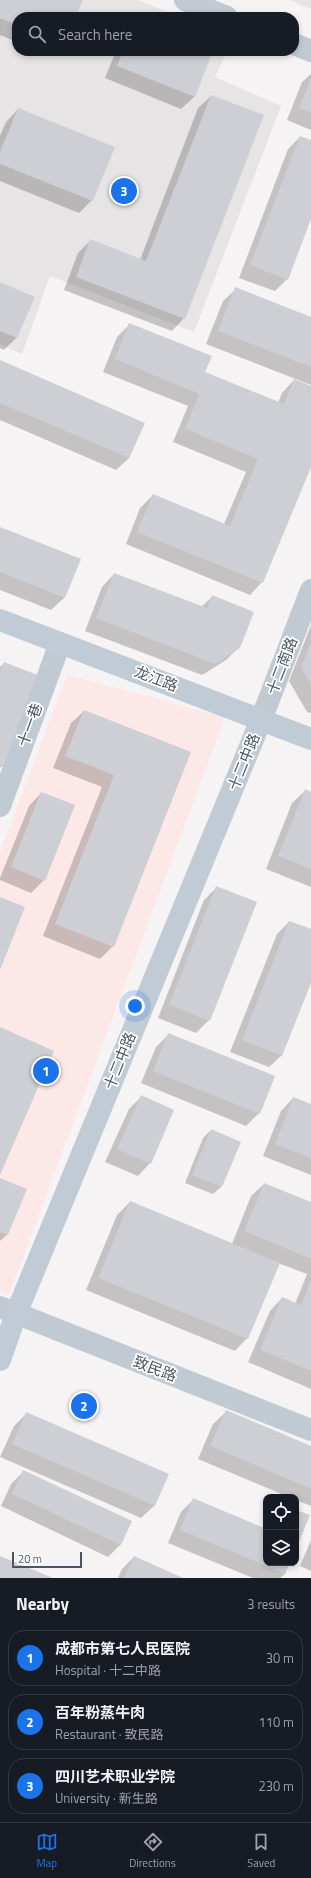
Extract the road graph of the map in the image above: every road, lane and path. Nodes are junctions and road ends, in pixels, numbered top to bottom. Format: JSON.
{"nodes":[{"id":1,"x":185,"y":0,"type":"edge"},
{"id":2,"x":215,"y":12,"type":"edge"},
{"id":3,"x":299,"y":46,"type":"edge"},
{"id":4,"x":311,"y":51,"type":"edge"},
{"id":5,"x":311,"y":590,"type":"edge"},
{"id":6,"x":0,"y":620,"type":"edge"},
{"id":7,"x":60,"y":643,"type":"junction"},
{"id":8,"x":261,"y":720,"type":"junction"},
{"id":9,"x":311,"y":739,"type":"edge"},
{"id":10,"x":0,"y":806,"type":"edge"},
{"id":11,"x":8,"y":1311,"type":"edge"},
{"id":12,"x":0,"y":1360,"type":"edge"},
{"id":13,"x":311,"y":1430,"type":"edge"}],
"edges":[{"from":1,"to":2,"type":"street"},
{"from":3,"to":4,"type":"street"},
{"from":5,"to":8,"type":"street","name":"十二南路"},
{"from":6,"to":7,"type":"street","name":"龙江路"},
{"from":7,"to":8,"type":"street","name":"龙江路"},
{"from":7,"to":10,"type":"street","name":"十一巷"},
{"from":8,"to":9,"type":"street","name":"龙江路"},
{"from":8,"to":11,"type":"street","name":"十二中路"},
{"from":11,"to":12,"type":"street","name":"十二中路"},
{"from":11,"to":13,"type":"street","name":"致民路"}]}
